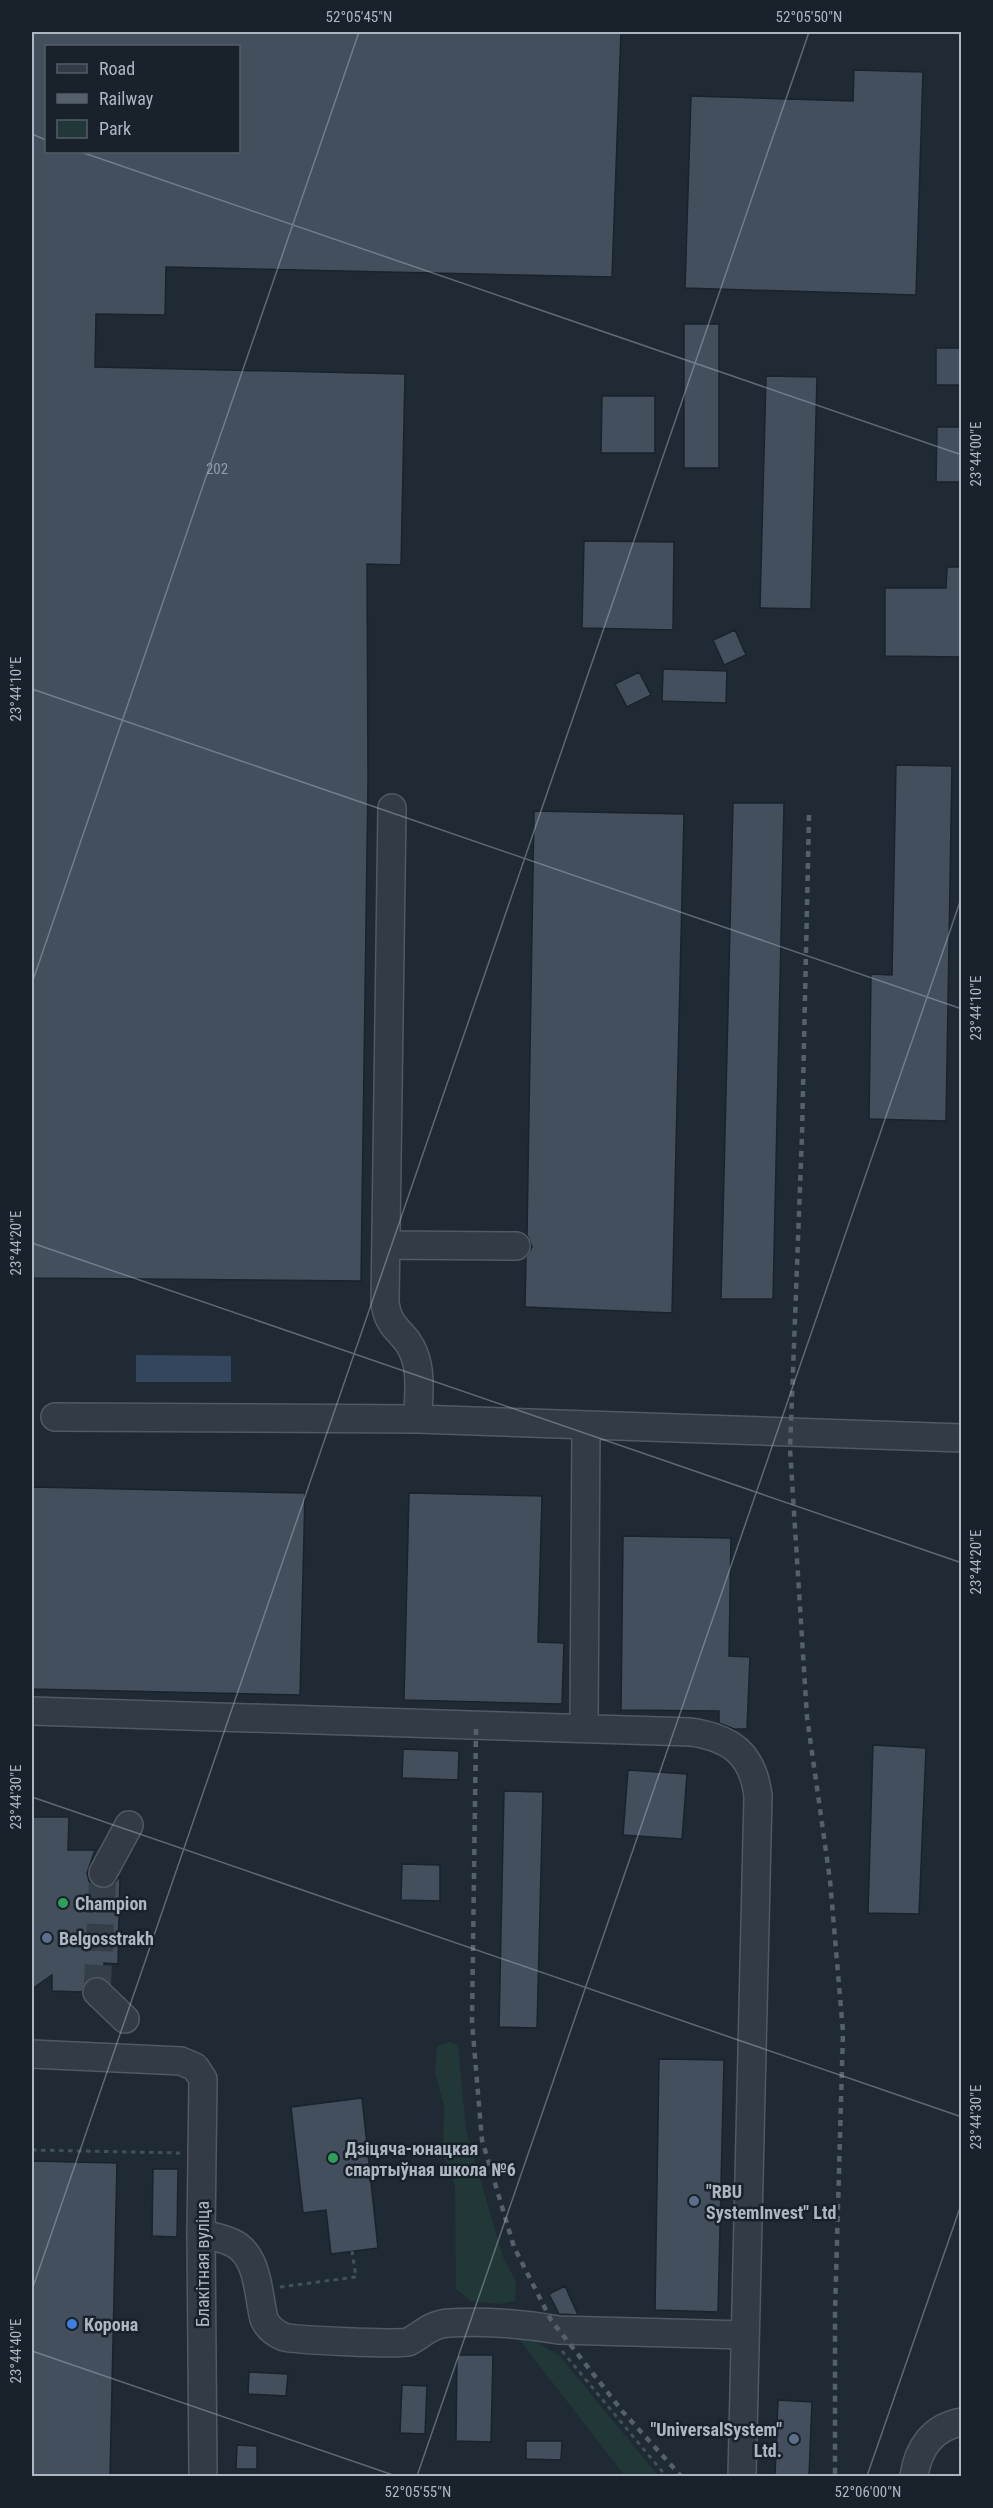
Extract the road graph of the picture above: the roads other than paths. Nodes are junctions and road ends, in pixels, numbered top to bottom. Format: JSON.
{"nodes":[{"id":1,"x":392,"y":808,"type":"dead end"},
{"id":2,"x":386,"y":1245,"type":"junction"},
{"id":3,"x":516,"y":1246,"type":"dead end"},
{"id":4,"x":55,"y":1417,"type":"dead end"},
{"id":5,"x":418,"y":1419,"type":"junction"},
{"id":6,"x":586,"y":1425,"type":"junction"},
{"id":7,"x":962,"y":1438,"type":"edge"},
{"id":8,"x":32,"y":1711,"type":"edge"},
{"id":9,"x":584,"y":1727,"type":"junction"},
{"id":10,"x":129,"y":1825,"type":"dead end"},
{"id":11,"x":103,"y":1874,"type":"tunnel mouth"},
{"id":12,"x":97,"y":1992,"type":"dead end"},
{"id":13,"x":125,"y":2019,"type":"dead end"},
{"id":14,"x":32,"y":2054,"type":"edge"},
{"id":15,"x":201,"y":2234,"type":"junction"},
{"id":16,"x":745,"y":2335,"type":"junction"},
{"id":17,"x":962,"y":2422,"type":"edge"},
{"id":18,"x":203,"y":2476,"type":"edge"},
{"id":19,"x":742,"y":2476,"type":"edge"},
{"id":20,"x":914,"y":2476,"type":"edge"}],
"edges":[{"from":1,"to":2,"type":"street"},
{"from":2,"to":3,"type":"street"},
{"from":2,"to":5,"type":"street"},
{"from":4,"to":5,"type":"street"},
{"from":5,"to":6,"type":"street"},
{"from":6,"to":7,"type":"street"},
{"from":6,"to":9,"type":"street"},
{"from":8,"to":9,"type":"street"},
{"from":9,"to":16,"type":"street"},
{"from":10,"to":11,"type":"street"},
{"from":12,"to":13,"type":"street"},
{"from":14,"to":15,"type":"street","name":"Блакітная вуліца"},
{"from":15,"to":16,"type":"street"},
{"from":15,"to":18,"type":"street","name":"Блакітная вуліца"},
{"from":16,"to":19,"type":"street"},
{"from":17,"to":20,"type":"street"}]}
